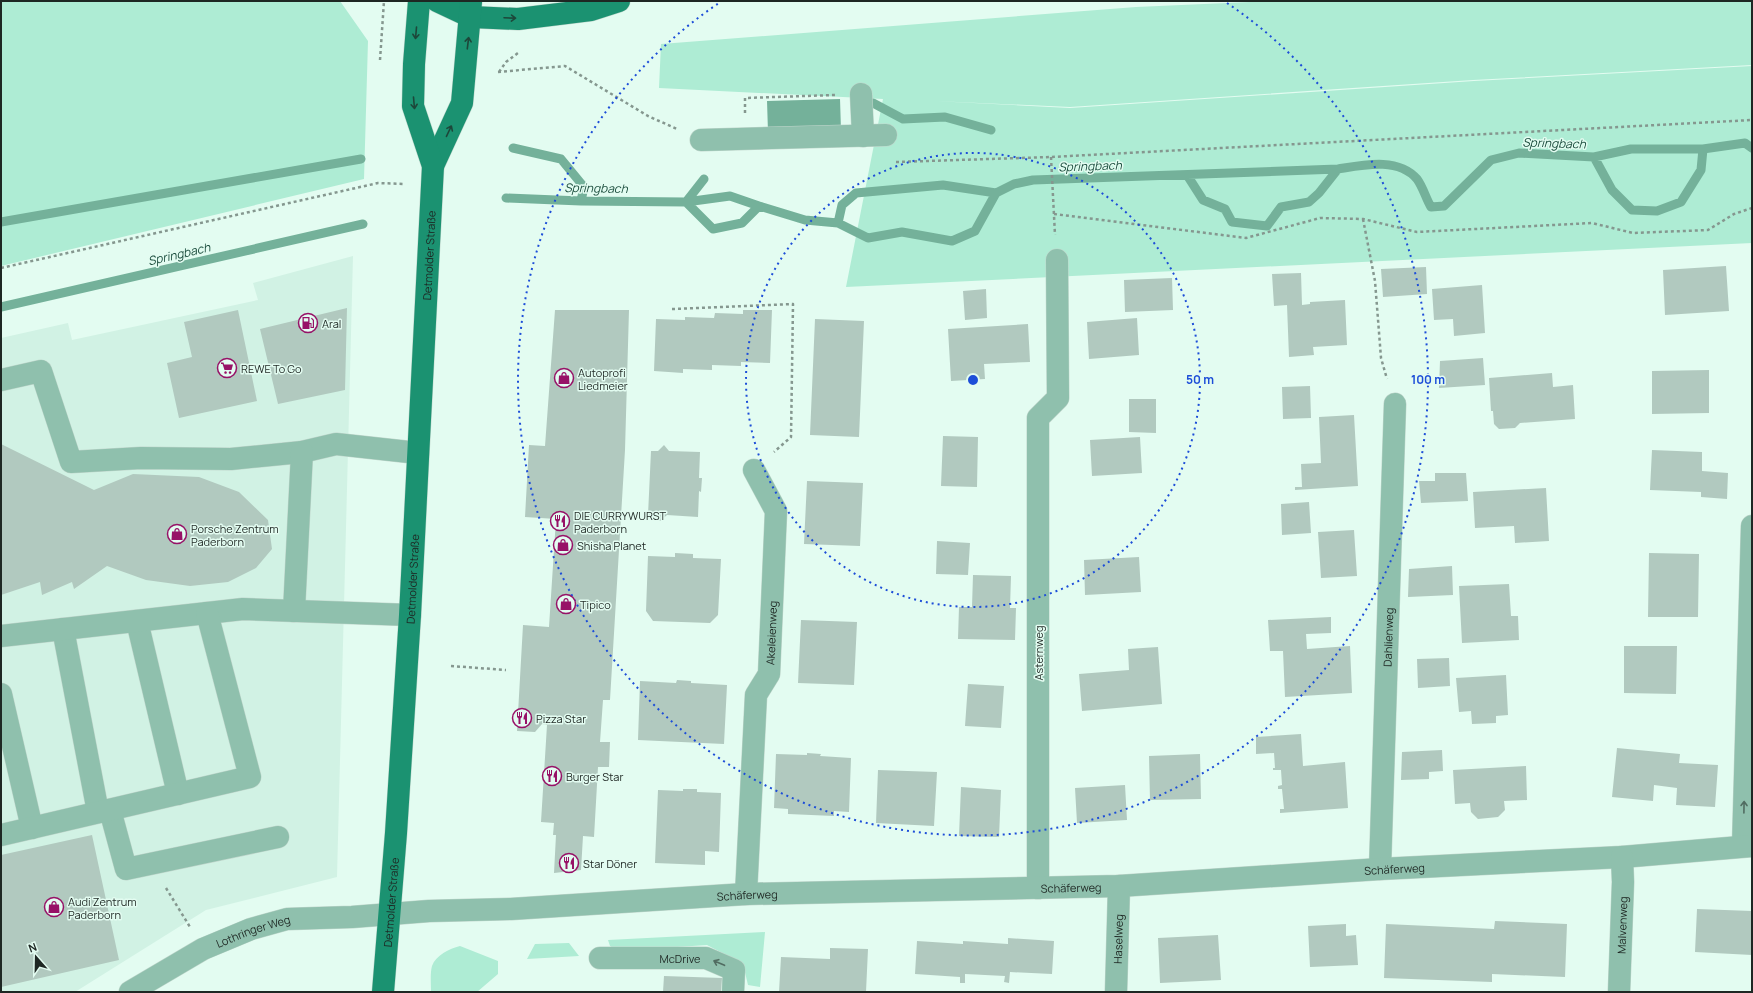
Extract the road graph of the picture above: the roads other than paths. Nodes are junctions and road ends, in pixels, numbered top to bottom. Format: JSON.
{"nodes":[{"id":1,"x":419,"y":1,"type":"edge"},
{"id":2,"x":437,"y":1,"type":"edge"},
{"id":3,"x":619,"y":1,"type":"edge"},
{"id":4,"x":471,"y":9,"type":"edge"},
{"id":5,"x":861,"y":94,"type":"road end"},
{"id":6,"x":886,"y":135,"type":"dead end"},
{"id":7,"x":863,"y":136,"type":"junction"},
{"id":8,"x":701,"y":140,"type":"road end"},
{"id":9,"x":433,"y":166,"type":"junction"},
{"id":10,"x":1057,"y":260,"type":"road end"},
{"id":11,"x":1,"y":380,"type":"edge"},
{"id":12,"x":1395,"y":404,"type":"road end"},
{"id":13,"x":302,"y":452,"type":"junction"},
{"id":14,"x":418,"y":453,"type":"junction"},
{"id":15,"x":754,"y":470,"type":"road end"},
{"id":16,"x":1752,"y":526,"type":"edge"},
{"id":17,"x":294,"y":611,"type":"junction"},
{"id":18,"x":207,"y":613,"type":"junction"},
{"id":19,"x":410,"y":615,"type":"junction"},
{"id":20,"x":138,"y":621,"type":"junction"},
{"id":21,"x":63,"y":629,"type":"junction"},
{"id":22,"x":1,"y":636,"type":"edge"},
{"id":23,"x":1,"y":694,"type":"edge"},
{"id":24,"x":178,"y":794,"type":"junction"},
{"id":25,"x":104,"y":811,"type":"junction"},
{"id":26,"x":32,"y":828,"type":"junction"},
{"id":27,"x":1,"y":835,"type":"edge"},
{"id":28,"x":278,"y":837,"type":"dead end"},
{"id":29,"x":1747,"y":846,"type":"edge"},
{"id":30,"x":1622,"y":857,"type":"junction"},
{"id":31,"x":1380,"y":870,"type":"junction"},
{"id":32,"x":1119,"y":886,"type":"junction"},
{"id":33,"x":1038,"y":888,"type":"junction"},
{"id":34,"x":746,"y":894,"type":"junction"},
{"id":35,"x":389,"y":914,"type":"junction"},
{"id":36,"x":600,"y":958,"type":"dead end"},
{"id":37,"x":130,"y":992,"type":"edge"},
{"id":38,"x":383,"y":992,"type":"edge"},
{"id":39,"x":734,"y":992,"type":"edge"},
{"id":40,"x":1116,"y":992,"type":"edge"},
{"id":41,"x":1619,"y":992,"type":"edge"}],
"edges":[{"from":1,"to":9,"type":"main road","name":"Detmolder Straße","one_way":true},
{"from":2,"to":4,"type":"main road"},
{"from":4,"to":3,"type":"main road","one_way":true},
{"from":9,"to":4,"type":"main road","name":"Detmolder Straße","one_way":true},
{"from":5,"to":7,"type":"street"},
{"from":6,"to":7,"type":"street"},
{"from":7,"to":8,"type":"street"},
{"from":9,"to":14,"type":"main road","name":"Detmolder Straße"},
{"from":10,"to":33,"type":"street","name":"Asternweg"},
{"from":11,"to":13,"type":"street"},
{"from":12,"to":31,"type":"street","name":"Dahlienweg"},
{"from":13,"to":14,"type":"street"},
{"from":13,"to":17,"type":"street"},
{"from":14,"to":19,"type":"main road","name":"Detmolder Straße"},
{"from":15,"to":34,"type":"street","name":"Akeleienweg"},
{"from":29,"to":16,"type":"street","one_way":true},
{"from":17,"to":18,"type":"street"},
{"from":17,"to":19,"type":"street"},
{"from":18,"to":20,"type":"street"},
{"from":18,"to":24,"type":"street"},
{"from":19,"to":35,"type":"main road","name":"Detmolder Straße"},
{"from":20,"to":21,"type":"street"},
{"from":20,"to":24,"type":"street"},
{"from":21,"to":22,"type":"street"},
{"from":21,"to":25,"type":"street"},
{"from":23,"to":26,"type":"street"},
{"from":24,"to":25,"type":"street"},
{"from":25,"to":26,"type":"street"},
{"from":25,"to":28,"type":"street"},
{"from":26,"to":27,"type":"street"},
{"from":29,"to":30,"type":"street","name":"Schäferweg"},
{"from":30,"to":31,"type":"street","name":"Schäferweg"},
{"from":30,"to":41,"type":"street","name":"Malvenweg"},
{"from":31,"to":32,"type":"street","name":"Schäferweg"},
{"from":32,"to":33,"type":"street","name":"Schäferweg"},
{"from":32,"to":40,"type":"street","name":"Haselweg"},
{"from":33,"to":34,"type":"street","name":"Schäferweg"},
{"from":34,"to":35,"type":"street","name":"Schäferweg"},
{"from":35,"to":37,"type":"street","name":"Lothringer Weg"},
{"from":35,"to":38,"type":"main road","name":"Detmolder Straße"},
{"from":39,"to":36,"type":"street","name":"McDrive","one_way":true}]}
